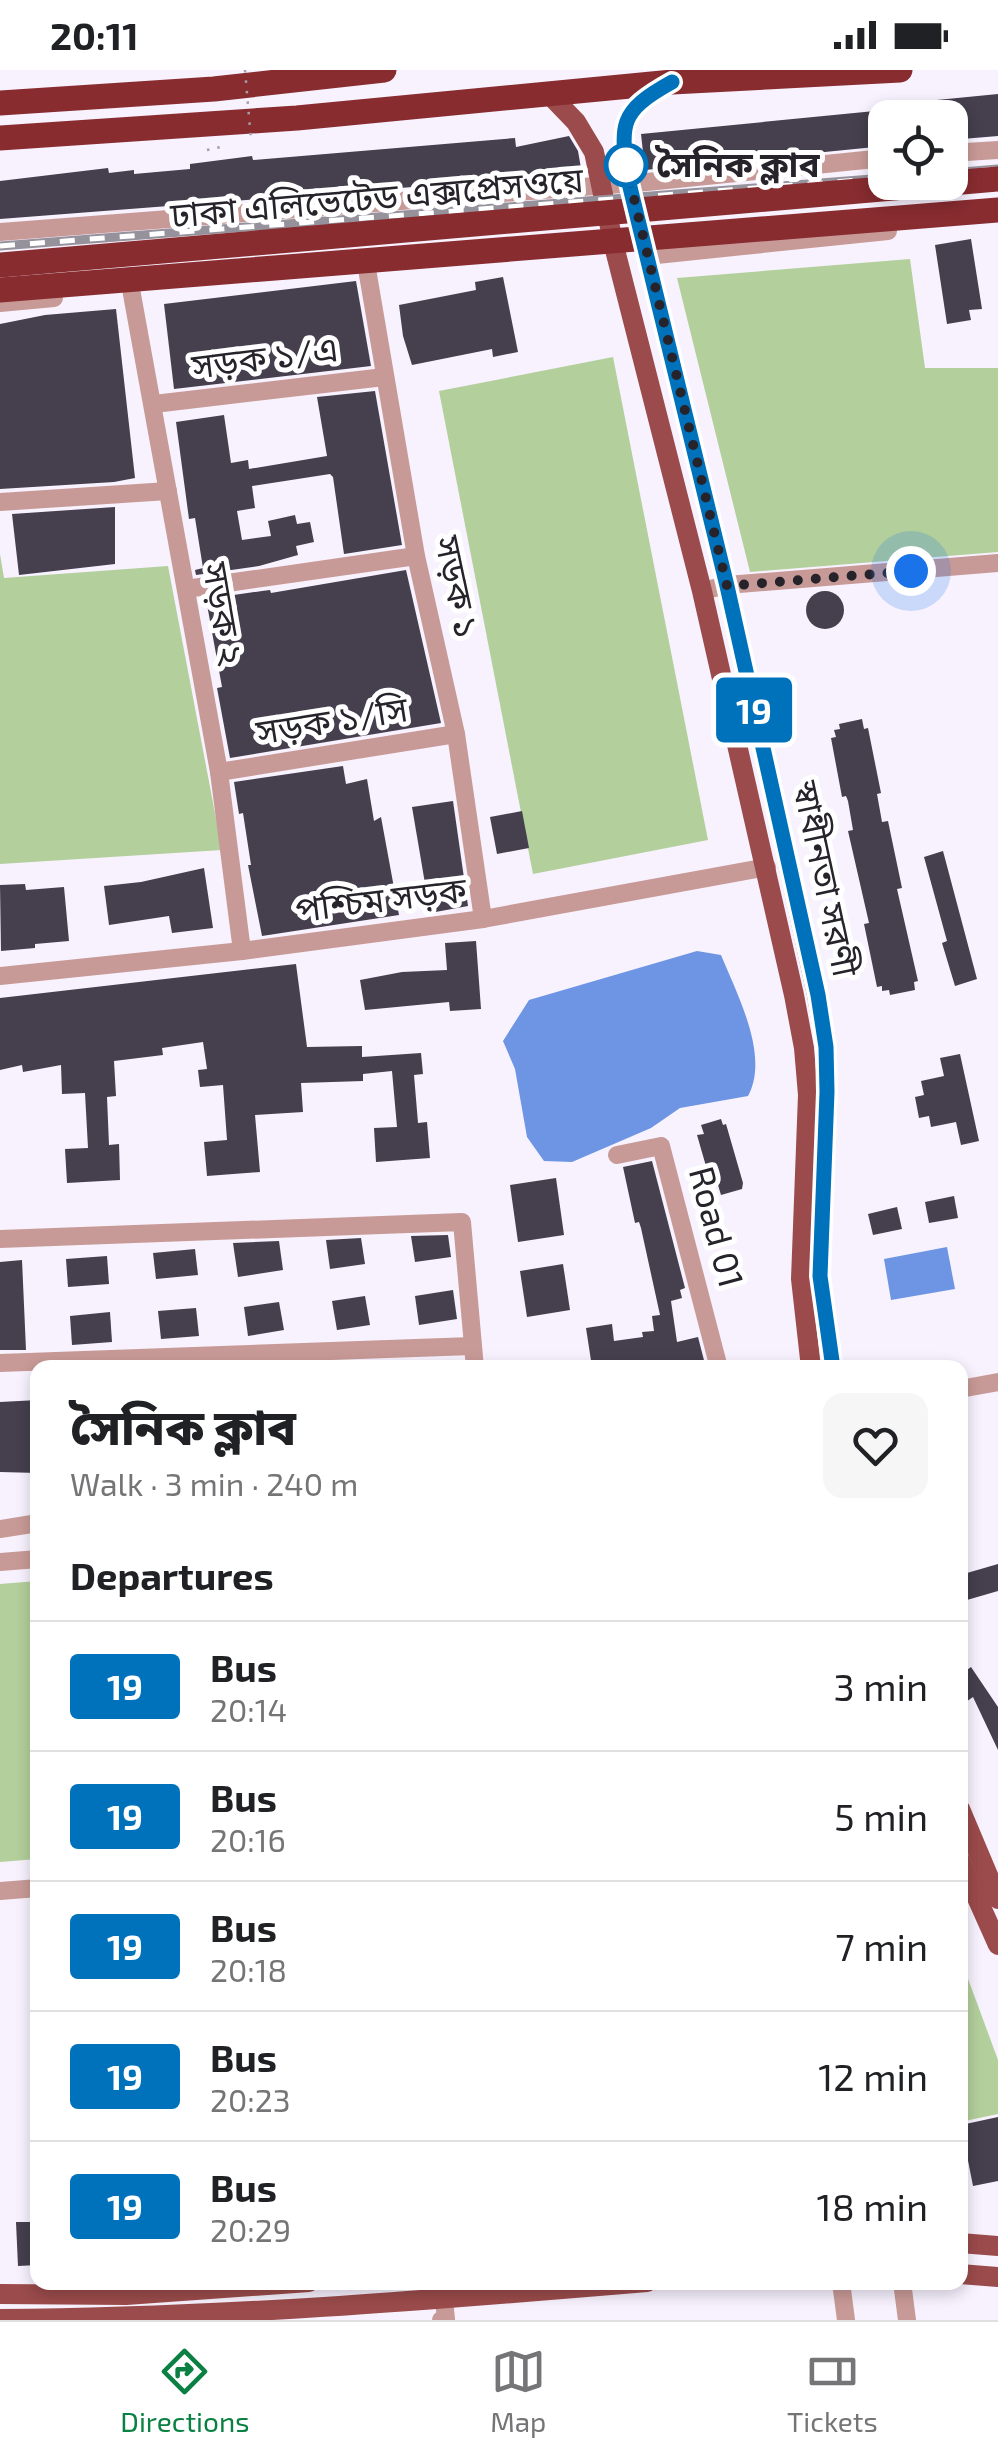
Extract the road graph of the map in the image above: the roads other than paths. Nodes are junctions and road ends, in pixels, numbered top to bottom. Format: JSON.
{"nodes":[{"id":1,"x":384,"y":70,"type":"edge"},
{"id":2,"x":900,"y":70,"type":"edge"},
{"id":3,"x":344,"y":72,"type":"edge"},
{"id":4,"x":672,"y":82,"type":"junction"},
{"id":5,"x":550,"y":95,"type":"junction"},
{"id":6,"x":0,"y":103,"type":"edge"},
{"id":7,"x":0,"y":138,"type":"edge"},
{"id":8,"x":998,"y":150,"type":"edge"},
{"id":9,"x":968,"y":152,"type":"edge"},
{"id":10,"x":868,"y":160,"type":"edge"},
{"id":11,"x":998,"y":179,"type":"edge"},
{"id":12,"x":629,"y":183,"type":"junction"},
{"id":13,"x":602,"y":185,"type":"junction"},
{"id":14,"x":998,"y":210,"type":"edge"},
{"id":15,"x":998,"y":221,"type":"edge"},
{"id":16,"x":0,"y":232,"type":"edge"},
{"id":17,"x":614,"y":246,"type":"junction"},
{"id":18,"x":645,"y":250,"type":"junction"},
{"id":19,"x":0,"y":266,"type":"edge"},
{"id":20,"x":367,"y":269,"type":"junction"},
{"id":21,"x":0,"y":290,"type":"edge"},
{"id":22,"x":131,"y":290,"type":"junction"},
{"id":23,"x":0,"y":304,"type":"edge"},
{"id":24,"x":384,"y":377,"type":"junction"},
{"id":25,"x":154,"y":404,"type":"junction"},
{"id":26,"x":168,"y":491,"type":"junction"},
{"id":27,"x":0,"y":502,"type":"edge"},
{"id":28,"x":416,"y":556,"type":"junction"},
{"id":29,"x":998,"y":563,"type":"edge"},
{"id":30,"x":727,"y":586,"type":"junction"},
{"id":31,"x":186,"y":589,"type":"junction"},
{"id":32,"x":702,"y":591,"type":"junction"},
{"id":33,"x":456,"y":734,"type":"junction"},
{"id":34,"x":218,"y":772,"type":"junction"},
{"id":35,"x":766,"y":867,"type":"junction"},
{"id":36,"x":484,"y":919,"type":"junction"},
{"id":37,"x":242,"y":951,"type":"junction"},
{"id":38,"x":0,"y":976,"type":"edge"},
{"id":39,"x":617,"y":1155,"type":"dead end"},
{"id":40,"x":0,"y":1238,"type":"edge"},
{"id":41,"x":472,"y":1346,"type":"junction"},
{"id":42,"x":83,"y":1360,"type":"edge"},
{"id":43,"x":474,"y":1360,"type":"edge"},
{"id":44,"x":717,"y":1360,"type":"edge"},
{"id":45,"x":810,"y":1360,"type":"edge"},
{"id":46,"x":832,"y":1360,"type":"edge"},
{"id":47,"x":30,"y":1362,"type":"edge"},
{"id":48,"x":0,"y":1363,"type":"edge"},
{"id":49,"x":998,"y":1382,"type":"edge"},
{"id":50,"x":968,"y":1388,"type":"edge"},
{"id":51,"x":30,"y":1524,"type":"edge"},
{"id":52,"x":0,"y":1528,"type":"edge"},
{"id":53,"x":30,"y":1560,"type":"edge"},
{"id":54,"x":0,"y":1562,"type":"edge"},
{"id":55,"x":968,"y":1828,"type":"edge"},
{"id":56,"x":968,"y":1878,"type":"edge"},
{"id":57,"x":30,"y":1889,"type":"edge"},
{"id":58,"x":0,"y":1891,"type":"edge"},
{"id":59,"x":998,"y":1899,"type":"edge"},
{"id":60,"x":998,"y":1945,"type":"edge"},
{"id":61,"x":968,"y":2244,"type":"edge"},
{"id":62,"x":998,"y":2246,"type":"edge"},
{"id":63,"x":968,"y":2275,"type":"edge"},
{"id":64,"x":998,"y":2277,"type":"edge"},
{"id":65,"x":196,"y":2290,"type":"edge"},
{"id":66,"x":502,"y":2290,"type":"edge"},
{"id":67,"x":842,"y":2290,"type":"edge"},
{"id":68,"x":903,"y":2290,"type":"edge"},
{"id":69,"x":0,"y":2294,"type":"edge"},
{"id":70,"x":301,"y":2308,"type":"junction"},
{"id":71,"x":444,"y":2315,"type":"edge"},
{"id":72,"x":0,"y":2319,"type":"edge"},
{"id":73,"x":104,"y":2319,"type":"edge"},
{"id":74,"x":266,"y":2320,"type":"edge"},
{"id":75,"x":846,"y":2320,"type":"edge"},
{"id":76,"x":907,"y":2320,"type":"edge"}],
"edges":[{"from":1,"to":3,"type":"highway"},
{"from":2,"to":4,"type":"highway"},
{"from":3,"to":6,"type":"highway"},
{"from":4,"to":5,"type":"highway"},
{"from":4,"to":12,"type":"main road","name":"স্বাধীনতা সরণী"},
{"from":5,"to":7,"type":"highway"},
{"from":5,"to":13,"type":"main road","name":"স্বাধীনতা সরণী"},
{"from":8,"to":9,"type":"street"},
{"from":10,"to":12,"type":"street"},
{"from":11,"to":19,"type":"highway","name":"ঢাকা এলিভেটেড এক্সপ্রেসওয়ে","bridge":true},
{"from":12,"to":13,"type":"street"},
{"from":12,"to":18,"type":"main road","name":"স্বাধীনতা সরণী"},
{"from":13,"to":16,"type":"street"},
{"from":13,"to":17,"type":"main road","name":"স্বাধীনতা সরণী"},
{"from":14,"to":21,"type":"highway","name":"ঢাকা এলিভেটেড এক্সপ্রেসওয়ে","bridge":true},
{"from":15,"to":18,"type":"street"},
{"from":17,"to":18,"type":"street"},
{"from":17,"to":20,"type":"street"},
{"from":17,"to":32,"type":"main road","name":"স্বাধীনতা সরণী"},
{"from":18,"to":30,"type":"main road","name":"স্বাধীনতা সরণী"},
{"from":20,"to":22,"type":"street"},
{"from":20,"to":24,"type":"street","name":"সড়ক ১"},
{"from":22,"to":23,"type":"street"},
{"from":22,"to":25,"type":"street","name":"সড়ক ২"},
{"from":24,"to":25,"type":"street","name":"সড়ক ১/এ"},
{"from":24,"to":28,"type":"street","name":"সড়ক ১"},
{"from":25,"to":26,"type":"street","name":"সড়ক ২"},
{"from":26,"to":27,"type":"street"},
{"from":26,"to":31,"type":"street","name":"সড়ক ২"},
{"from":28,"to":31,"type":"street"},
{"from":28,"to":33,"type":"street","name":"সড়ক ১"},
{"from":29,"to":30,"type":"street"},
{"from":30,"to":32,"type":"street"},
{"from":30,"to":46,"type":"main road","name":"স্বাধীনতা সরণী"},
{"from":31,"to":34,"type":"street","name":"সড়ক ২"},
{"from":32,"to":35,"type":"main road","name":"স্বাধীনতা সরণী"},
{"from":33,"to":34,"type":"street","name":"সড়ক ১/সি"},
{"from":33,"to":36,"type":"street","name":"সড়ক ১"},
{"from":34,"to":37,"type":"street","name":"সড়ক ২"},
{"from":35,"to":36,"type":"street","name":"পশ্চিম সড়ক"},
{"from":35,"to":45,"type":"main road","name":"স্বাধীনতা সরণী"},
{"from":36,"to":37,"type":"street","name":"পশ্চিম সড়ক"},
{"from":37,"to":38,"type":"street","name":"পশ্চিম সড়ক"},
{"from":39,"to":44,"type":"street","name":"Road 01"},
{"from":40,"to":41,"type":"street"},
{"from":41,"to":42,"type":"street"},
{"from":41,"to":43,"type":"street"},
{"from":47,"to":48,"type":"street"},
{"from":49,"to":50,"type":"street"},
{"from":51,"to":52,"type":"street"},
{"from":53,"to":54,"type":"street"},
{"from":55,"to":59,"type":"main road"},
{"from":56,"to":60,"type":"main road"},
{"from":57,"to":58,"type":"street"},
{"from":61,"to":62,"type":"main road"},
{"from":63,"to":64,"type":"main road"},
{"from":65,"to":69,"type":"main road"},
{"from":66,"to":71,"type":"main road"},
{"from":67,"to":75,"type":"street"},
{"from":68,"to":76,"type":"street"},
{"from":70,"to":71,"type":"main road"},
{"from":70,"to":73,"type":"main road"},
{"from":70,"to":74,"type":"street"},
{"from":72,"to":73,"type":"main road"}]}
